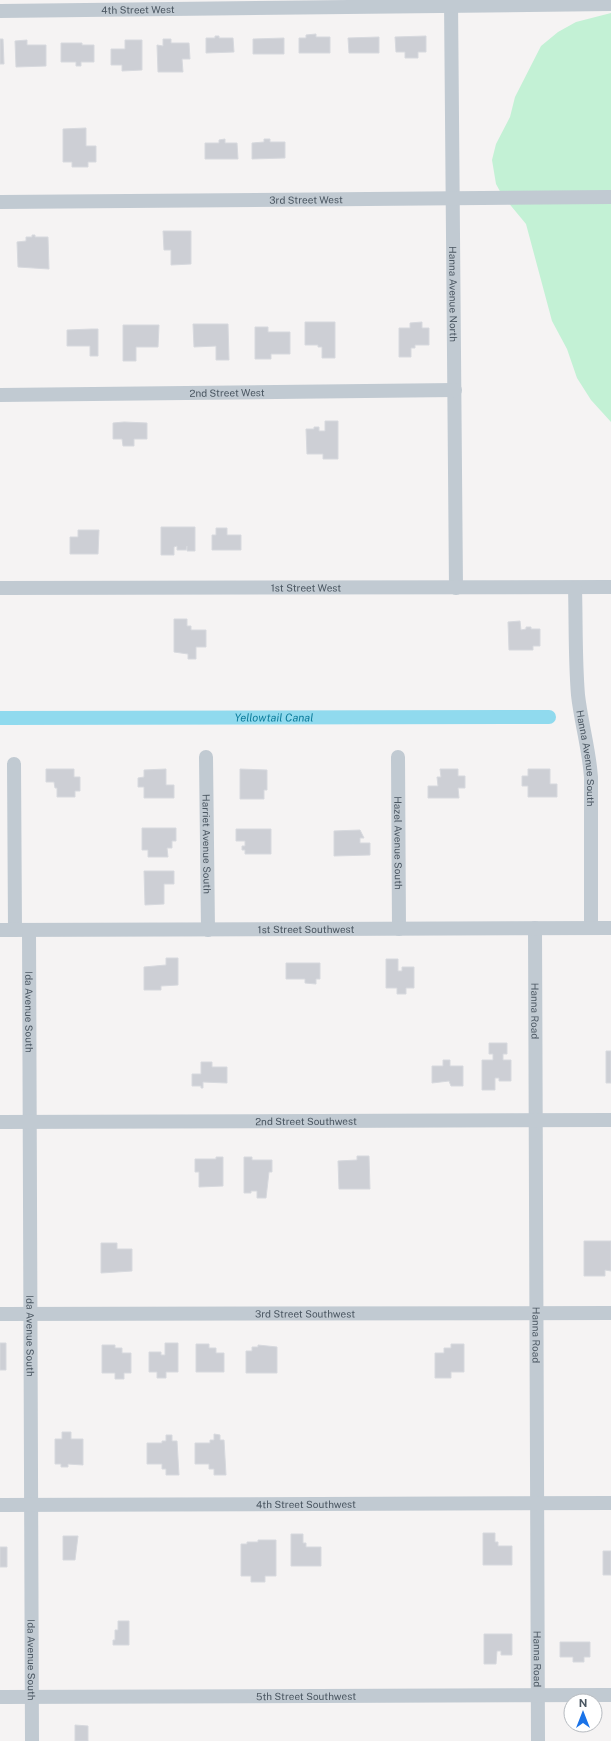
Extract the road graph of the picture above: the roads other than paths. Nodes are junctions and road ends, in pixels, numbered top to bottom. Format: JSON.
{"nodes":[{"id":1,"x":451,"y":3,"type":"edge"},
{"id":2,"x":611,"y":4,"type":"edge"},
{"id":3,"x":0,"y":11,"type":"edge"},
{"id":4,"x":611,"y":197,"type":"edge"},
{"id":5,"x":452,"y":198,"type":"junction"},
{"id":6,"x":0,"y":202,"type":"edge"},
{"id":7,"x":455,"y":390,"type":"junction"},
{"id":8,"x":0,"y":395,"type":"edge"},
{"id":9,"x":611,"y":587,"type":"edge"},
{"id":10,"x":0,"y":588,"type":"edge"},
{"id":11,"x":456,"y":588,"type":"junction"},
{"id":12,"x":576,"y":588,"type":"junction"},
{"id":13,"x":206,"y":758,"type":"dead end"},
{"id":14,"x":398,"y":758,"type":"dead end"},
{"id":15,"x":14,"y":764,"type":"dead end"},
{"id":16,"x":535,"y":928,"type":"junction"},
{"id":17,"x":591,"y":928,"type":"junction"},
{"id":18,"x":611,"y":928,"type":"edge"},
{"id":19,"x":399,"y":929,"type":"junction"},
{"id":20,"x":0,"y":930,"type":"edge"},
{"id":21,"x":22,"y":930,"type":"junction"},
{"id":22,"x":208,"y":930,"type":"junction"},
{"id":23,"x":535,"y":1120,"type":"junction"},
{"id":24,"x":611,"y":1120,"type":"edge"},
{"id":25,"x":0,"y":1122,"type":"edge"},
{"id":26,"x":30,"y":1122,"type":"junction"},
{"id":27,"x":536,"y":1313,"type":"junction"},
{"id":28,"x":611,"y":1313,"type":"edge"},
{"id":29,"x":0,"y":1314,"type":"edge"},
{"id":30,"x":30,"y":1314,"type":"junction"},
{"id":31,"x":611,"y":1503,"type":"edge"},
{"id":32,"x":537,"y":1504,"type":"junction"},
{"id":33,"x":0,"y":1505,"type":"edge"},
{"id":34,"x":31,"y":1505,"type":"junction"},
{"id":35,"x":611,"y":1695,"type":"edge"},
{"id":36,"x":538,"y":1696,"type":"junction"},
{"id":37,"x":0,"y":1697,"type":"edge"},
{"id":38,"x":32,"y":1697,"type":"junction"},
{"id":39,"x":32,"y":1741,"type":"edge"},
{"id":40,"x":538,"y":1741,"type":"edge"}],
"edges":[{"from":1,"to":2,"type":"street","name":"4th Street West"},
{"from":1,"to":3,"type":"street","name":"4th Street West"},
{"from":1,"to":5,"type":"street","name":"Hanna Avenue North"},
{"from":4,"to":5,"type":"street","name":"3rd Street West"},
{"from":5,"to":6,"type":"street","name":"3rd Street West"},
{"from":5,"to":7,"type":"street","name":"Hanna Avenue North"},
{"from":7,"to":8,"type":"street","name":"2nd Street West"},
{"from":7,"to":11,"type":"street","name":"Hanna Avenue North"},
{"from":9,"to":12,"type":"street","name":"1st Street West"},
{"from":10,"to":11,"type":"street","name":"1st Street West"},
{"from":11,"to":12,"type":"street","name":"1st Street West"},
{"from":12,"to":17,"type":"street","name":"Hanna Avenue South"},
{"from":13,"to":22,"type":"street","name":"Harriet Avenue South"},
{"from":14,"to":19,"type":"street","name":"Hazel Avenue South"},
{"from":15,"to":21,"type":"street","name":"Ida Avenue South"},
{"from":16,"to":17,"type":"street","name":"1st Street Southwest"},
{"from":16,"to":19,"type":"street","name":"1st Street Southwest"},
{"from":16,"to":23,"type":"street","name":"Hanna Road"},
{"from":17,"to":18,"type":"street","name":"1st Street Southwest"},
{"from":19,"to":22,"type":"street","name":"1st Street Southwest"},
{"from":20,"to":21,"type":"street","name":"1st Street Southwest"},
{"from":21,"to":22,"type":"street","name":"1st Street Southwest"},
{"from":21,"to":26,"type":"street","name":"Ida Avenue South"},
{"from":23,"to":24,"type":"street","name":"2nd Street Southwest"},
{"from":23,"to":26,"type":"street","name":"2nd Street Southwest"},
{"from":23,"to":27,"type":"street","name":"Hanna Road"},
{"from":25,"to":26,"type":"street","name":"2nd Street Southwest"},
{"from":26,"to":30,"type":"street","name":"Ida Avenue South"},
{"from":27,"to":28,"type":"street","name":"3rd Street Southwest"},
{"from":27,"to":30,"type":"street","name":"3rd Street Southwest"},
{"from":27,"to":32,"type":"street","name":"Hanna Road"},
{"from":29,"to":30,"type":"street","name":"3rd Street Southwest"},
{"from":30,"to":34,"type":"street","name":"Ida Avenue South"},
{"from":31,"to":32,"type":"street","name":"4th Street Southwest"},
{"from":32,"to":34,"type":"street","name":"4th Street Southwest"},
{"from":32,"to":36,"type":"street","name":"Hanna Road"},
{"from":33,"to":34,"type":"street","name":"4th Street Southwest"},
{"from":34,"to":38,"type":"street","name":"Ida Avenue South"},
{"from":35,"to":36,"type":"street","name":"5th Street Southwest"},
{"from":36,"to":38,"type":"street","name":"5th Street Southwest"},
{"from":36,"to":40,"type":"street","name":"Hanna Road"},
{"from":37,"to":38,"type":"street","name":"5th Street Southwest"},
{"from":38,"to":39,"type":"street","name":"Ida Avenue South"}]}
